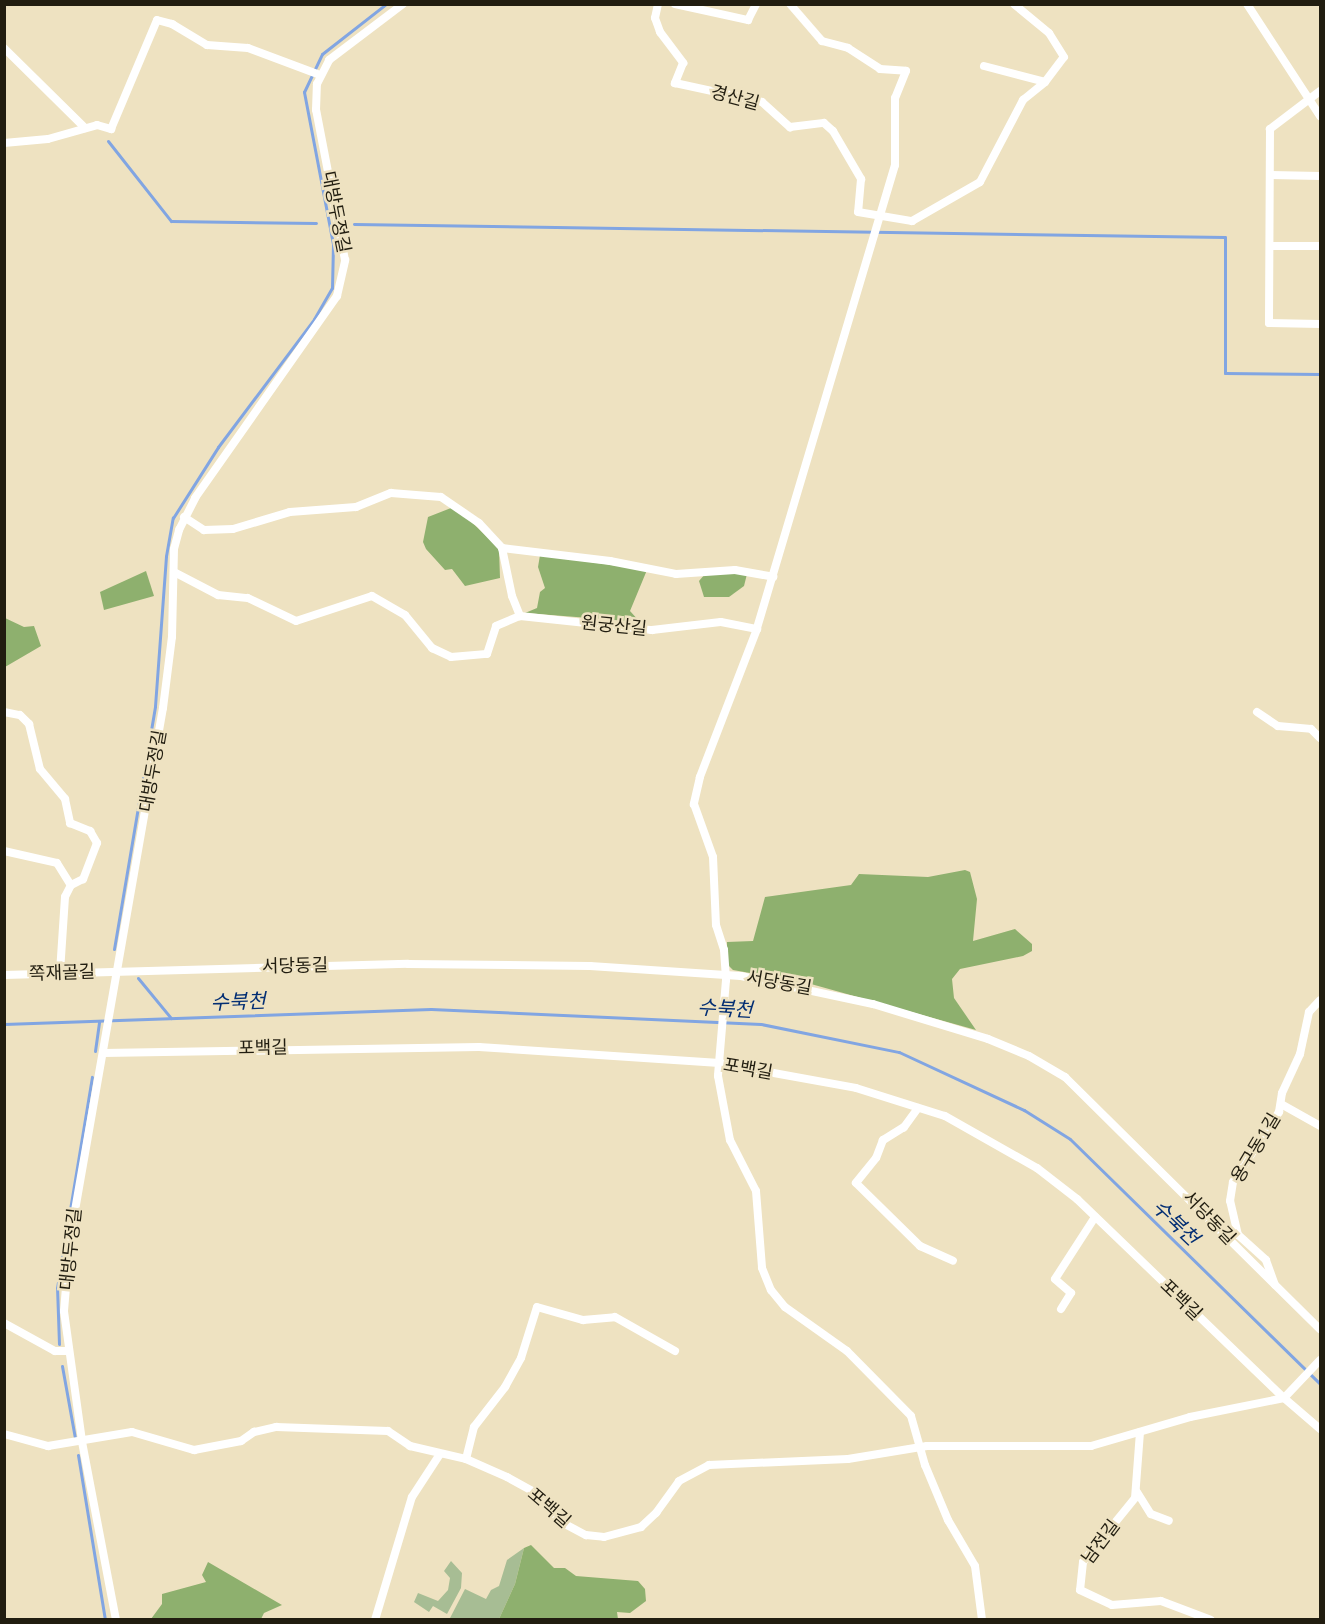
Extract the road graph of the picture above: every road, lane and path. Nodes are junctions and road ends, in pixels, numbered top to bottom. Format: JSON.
{"nodes":[{"id":1,"x":403,"y":4,"type":"edge"},
{"id":2,"x":658,"y":4,"type":"edge"},
{"id":3,"x":675,"y":4,"type":"edge"},
{"id":4,"x":756,"y":4,"type":"edge"},
{"id":5,"x":790,"y":4,"type":"edge"},
{"id":6,"x":1014,"y":4,"type":"edge"},
{"id":7,"x":1247,"y":4,"type":"edge"},
{"id":8,"x":4,"y":48,"type":"edge"},
{"id":9,"x":984,"y":66,"type":"dead end"},
{"id":10,"x":319,"y":74,"type":"junction"},
{"id":11,"x":1045,"y":81,"type":"junction"},
{"id":12,"x":1320,"y":91,"type":"edge"},
{"id":13,"x":1309,"y":99,"type":"junction"},
{"id":14,"x":1320,"y":116,"type":"edge"},
{"id":15,"x":85,"y":128,"type":"junction"},
{"id":16,"x":4,"y":143,"type":"edge"},
{"id":17,"x":1271,"y":175,"type":"junction"},
{"id":18,"x":1320,"y":176,"type":"edge"},
{"id":19,"x":878,"y":221,"type":"junction"},
{"id":20,"x":1270,"y":246,"type":"junction"},
{"id":21,"x":1320,"y":246,"type":"edge"},
{"id":22,"x":1320,"y":324,"type":"edge"},
{"id":23,"x":184,"y":517,"type":"junction"},
{"id":24,"x":502,"y":548,"type":"junction"},
{"id":25,"x":174,"y":572,"type":"junction"},
{"id":26,"x":773,"y":577,"type":"junction"},
{"id":27,"x":520,"y":616,"type":"junction"},
{"id":28,"x":757,"y":629,"type":"junction"},
{"id":29,"x":4,"y":712,"type":"edge"},
{"id":30,"x":1257,"y":712,"type":"dead end"},
{"id":31,"x":1320,"y":738,"type":"edge"},
{"id":32,"x":4,"y":851,"type":"edge"},
{"id":33,"x":71,"y":885,"type":"junction"},
{"id":34,"x":60,"y":973,"type":"junction"},
{"id":35,"x":119,"y":974,"type":"junction"},
{"id":36,"x":4,"y":975,"type":"edge"},
{"id":37,"x":726,"y":977,"type":"junction"},
{"id":38,"x":1320,"y":1000,"type":"edge"},
{"id":39,"x":103,"y":1053,"type":"junction"},
{"id":40,"x":719,"y":1060,"type":"junction"},
{"id":41,"x":1281,"y":1104,"type":"junction"},
{"id":42,"x":918,"y":1108,"type":"junction"},
{"id":43,"x":1320,"y":1126,"type":"edge"},
{"id":44,"x":1095,"y":1217,"type":"junction"},
{"id":45,"x":953,"y":1261,"type":"dead end"},
{"id":46,"x":1275,"y":1285,"type":"junction"},
{"id":47,"x":1060,"y":1309,"type":"dead end"},
{"id":48,"x":4,"y":1323,"type":"edge"},
{"id":49,"x":1320,"y":1329,"type":"edge"},
{"id":50,"x":69,"y":1351,"type":"junction"},
{"id":51,"x":675,"y":1351,"type":"dead end"},
{"id":52,"x":1320,"y":1360,"type":"edge"},
{"id":53,"x":1286,"y":1396,"type":"junction"},
{"id":54,"x":1320,"y":1429,"type":"edge"},
{"id":55,"x":1140,"y":1432,"type":"junction"},
{"id":56,"x":4,"y":1434,"type":"edge"},
{"id":57,"x":82,"y":1441,"type":"junction"},
{"id":58,"x":921,"y":1446,"type":"junction"},
{"id":59,"x":440,"y":1454,"type":"junction"},
{"id":60,"x":466,"y":1460,"type":"junction"},
{"id":61,"x":1137,"y":1492,"type":"junction"},
{"id":62,"x":1169,"y":1521,"type":"dead end"},
{"id":63,"x":116,"y":1620,"type":"edge"},
{"id":64,"x":375,"y":1620,"type":"edge"},
{"id":65,"x":982,"y":1620,"type":"edge"},
{"id":66,"x":1211,"y":1620,"type":"edge"}],
"edges":[{"from":1,"to":10,"type":"street"},
{"from":2,"to":19,"type":"street","name":"경산길"},
{"from":3,"to":4,"type":"street"},
{"from":5,"to":19,"type":"street"},
{"from":6,"to":11,"type":"street","name":"경산길"},
{"from":7,"to":13,"type":"street"},
{"from":8,"to":15,"type":"street"},
{"from":9,"to":11,"type":"street"},
{"from":10,"to":15,"type":"street"},
{"from":10,"to":23,"type":"street","name":"대방두정길"},
{"from":11,"to":19,"type":"street","name":"경산길"},
{"from":12,"to":13,"type":"street"},
{"from":13,"to":14,"type":"street"},
{"from":13,"to":17,"type":"street"},
{"from":15,"to":16,"type":"street"},
{"from":17,"to":18,"type":"street"},
{"from":17,"to":20,"type":"street"},
{"from":19,"to":26,"type":"street"},
{"from":20,"to":21,"type":"street"},
{"from":20,"to":22,"type":"street"},
{"from":23,"to":24,"type":"street"},
{"from":23,"to":25,"type":"street","name":"대방두정길"},
{"from":24,"to":26,"type":"street"},
{"from":24,"to":27,"type":"street"},
{"from":25,"to":27,"type":"street"},
{"from":25,"to":35,"type":"street","name":"대방두정길"},
{"from":26,"to":28,"type":"street"},
{"from":27,"to":28,"type":"street","name":"원궁산길"},
{"from":28,"to":37,"type":"street"},
{"from":29,"to":33,"type":"street"},
{"from":30,"to":31,"type":"street"},
{"from":32,"to":33,"type":"street"},
{"from":33,"to":34,"type":"street"},
{"from":34,"to":35,"type":"street","name":"쪽재골길"},
{"from":34,"to":36,"type":"street","name":"쪽재골길"},
{"from":35,"to":37,"type":"street","name":"서당동길"},
{"from":35,"to":39,"type":"street","name":"대방두정길"},
{"from":37,"to":40,"type":"street"},
{"from":37,"to":46,"type":"street","name":"서당동길"},
{"from":38,"to":41,"type":"street","name":"용구동1길"},
{"from":39,"to":40,"type":"street","name":"포백길"},
{"from":39,"to":50,"type":"street","name":"대방두정길"},
{"from":40,"to":42,"type":"street","name":"포백길"},
{"from":40,"to":58,"type":"street"},
{"from":41,"to":43,"type":"street","name":"용구동1길"},
{"from":41,"to":46,"type":"street","name":"용구동1길"},
{"from":42,"to":44,"type":"street","name":"포백길"},
{"from":42,"to":45,"type":"street"},
{"from":44,"to":47,"type":"street"},
{"from":44,"to":53,"type":"street","name":"포백길"},
{"from":46,"to":49,"type":"street","name":"서당동길"},
{"from":48,"to":50,"type":"street"},
{"from":50,"to":57,"type":"street","name":"대방두정길"},
{"from":51,"to":60,"type":"street"},
{"from":52,"to":53,"type":"street"},
{"from":53,"to":54,"type":"street"},
{"from":53,"to":55,"type":"street","name":"포백길"},
{"from":55,"to":58,"type":"street","name":"포백길"},
{"from":55,"to":61,"type":"street"},
{"from":56,"to":57,"type":"street","name":"포백길"},
{"from":57,"to":59,"type":"street","name":"포백길"},
{"from":57,"to":63,"type":"street","name":"대방두정길"},
{"from":58,"to":60,"type":"street","name":"포백길"},
{"from":58,"to":65,"type":"street"},
{"from":59,"to":60,"type":"street","name":"포백길"},
{"from":59,"to":64,"type":"street"},
{"from":61,"to":62,"type":"street"},
{"from":61,"to":66,"type":"street","name":"남전길"}]}
